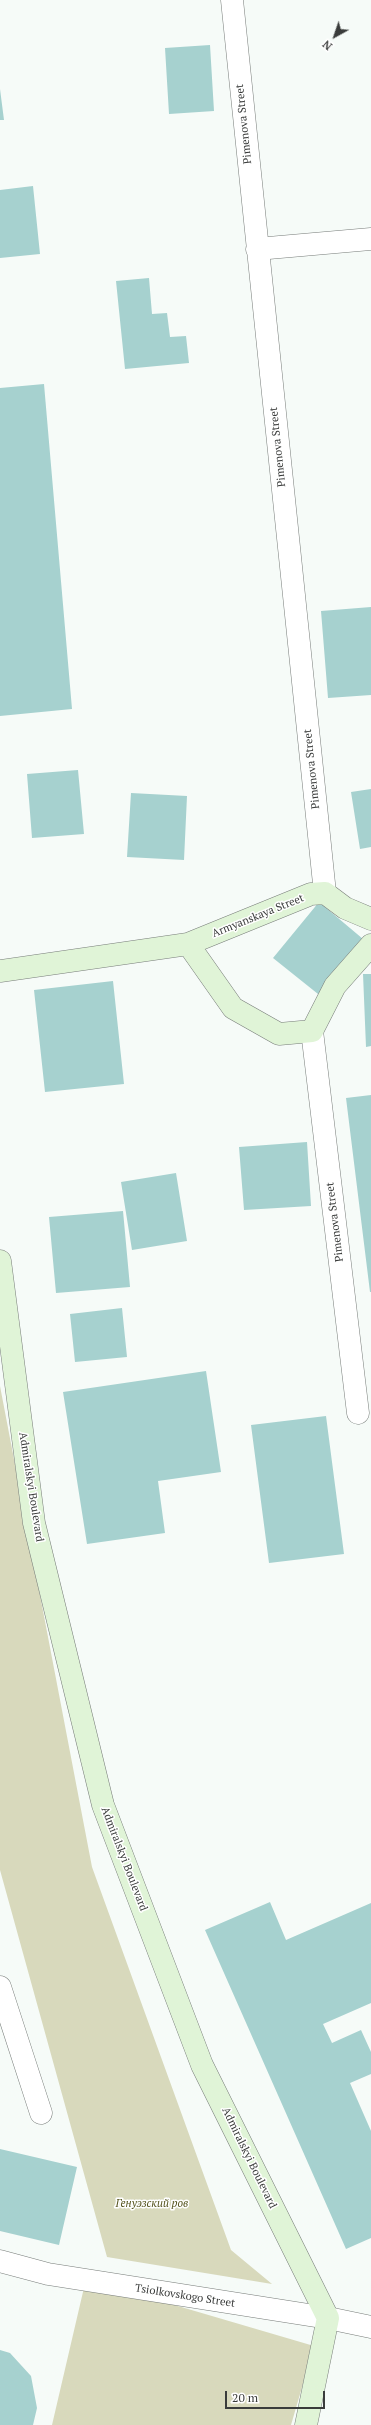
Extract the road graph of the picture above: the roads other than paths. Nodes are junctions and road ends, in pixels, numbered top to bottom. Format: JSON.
{"nodes":[{"id":1,"x":232,"y":0,"type":"edge"},
{"id":2,"x":371,"y":239,"type":"edge"},
{"id":3,"x":257,"y":249,"type":"junction"},
{"id":4,"x":324,"y":893,"type":"junction"},
{"id":5,"x":371,"y":919,"type":"edge"},
{"id":6,"x":188,"y":944,"type":"junction"},
{"id":7,"x":371,"y":944,"type":"edge"},
{"id":8,"x":0,"y":971,"type":"edge"},
{"id":9,"x":312,"y":1031,"type":"junction"},
{"id":10,"x":0,"y":1261,"type":"edge"},
{"id":11,"x":358,"y":1413,"type":"dead end"},
{"id":12,"x":0,"y":1987,"type":"edge"},
{"id":13,"x":41,"y":2113,"type":"dead end"},
{"id":14,"x":0,"y":2261,"type":"edge"},
{"id":15,"x":328,"y":2318,"type":"junction"},
{"id":16,"x":371,"y":2327,"type":"edge"},
{"id":17,"x":306,"y":2425,"type":"edge"}],
"edges":[{"from":1,"to":3,"type":"street","name":"Pimenova Street"},
{"from":2,"to":3,"type":"street"},
{"from":3,"to":4,"type":"street","name":"Pimenova Street"},
{"from":4,"to":5,"type":"street"},
{"from":4,"to":6,"type":"street","name":"Armyanskaya Street"},
{"from":6,"to":8,"type":"street","name":"Armyanskaya Street"},
{"from":6,"to":9,"type":"street"},
{"from":7,"to":9,"type":"street"},
{"from":9,"to":11,"type":"street","name":"Pimenova Street"},
{"from":10,"to":15,"type":"street","name":"Admiralskyi Boulevard"},
{"from":12,"to":13,"type":"street"},
{"from":14,"to":15,"type":"street","name":"Tsiolkovskogo Street"},
{"from":15,"to":16,"type":"street","name":"Tsiolkovskogo Street"},
{"from":15,"to":17,"type":"street"}]}
